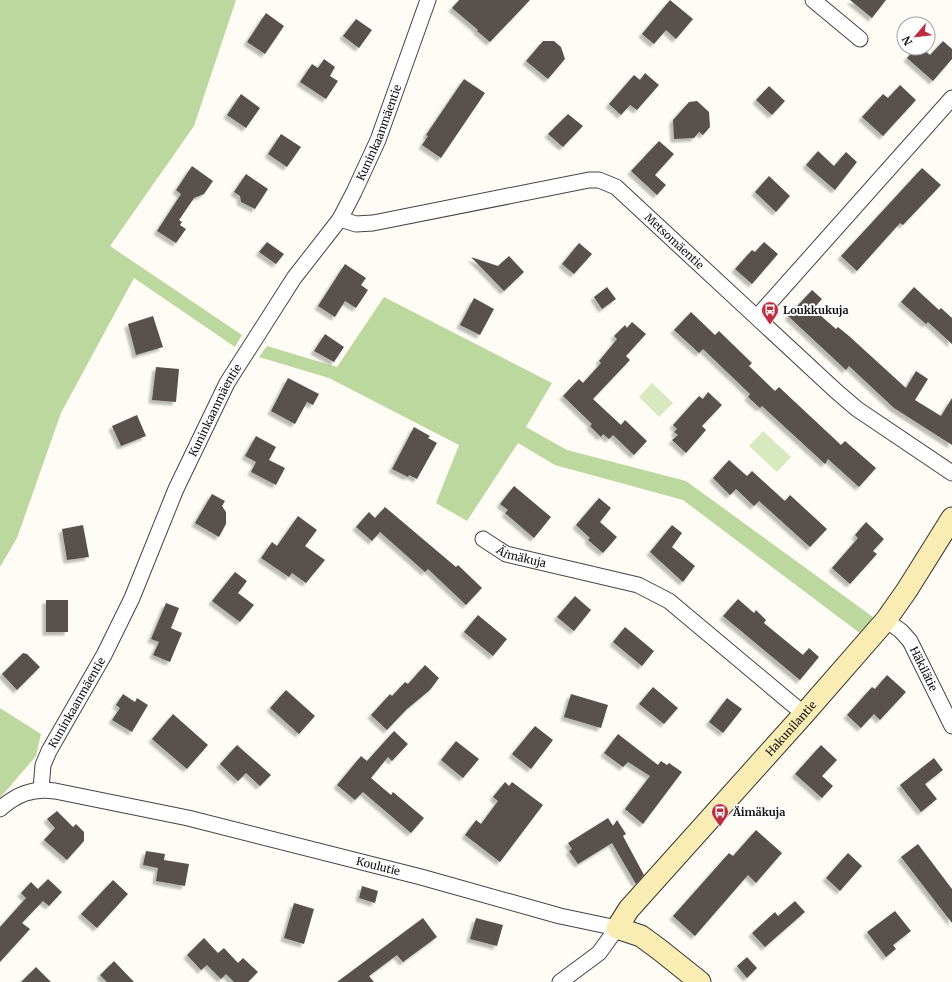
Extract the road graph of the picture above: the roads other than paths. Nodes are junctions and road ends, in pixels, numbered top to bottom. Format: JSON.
{"nodes":[{"id":1,"x":428,"y":0,"type":"edge"},
{"id":2,"x":813,"y":0,"type":"edge"},
{"id":3,"x":860,"y":39,"type":"dead end"},
{"id":4,"x":952,"y":98,"type":"edge"},
{"id":5,"x":340,"y":219,"type":"junction"},
{"id":6,"x":757,"y":317,"type":"junction"},
{"id":7,"x":952,"y":473,"type":"edge"},
{"id":8,"x":952,"y":518,"type":"edge"},
{"id":9,"x":482,"y":539,"type":"dead end"},
{"id":10,"x":886,"y":620,"type":"junction"},
{"id":11,"x":804,"y":714,"type":"junction"},
{"id":12,"x":952,"y":726,"type":"edge"},
{"id":13,"x":41,"y":789,"type":"junction"},
{"id":14,"x":0,"y":809,"type":"edge"},
{"id":15,"x":617,"y":928,"type":"junction"},
{"id":16,"x":560,"y":982,"type":"edge"},
{"id":17,"x":700,"y":982,"type":"edge"}],
"edges":[{"from":1,"to":5,"type":"street","name":"Kuninkaanmäentie"},
{"from":2,"to":3,"type":"street"},
{"from":4,"to":6,"type":"street"},
{"from":5,"to":6,"type":"street","name":"Metsomäentie"},
{"from":5,"to":13,"type":"street","name":"Kuninkaanmäentie"},
{"from":6,"to":7,"type":"street","name":"Metsomäentie"},
{"from":8,"to":10,"type":"street","name":"Hakunilantie"},
{"from":9,"to":11,"type":"street","name":"Äimäkuja"},
{"from":10,"to":11,"type":"street","name":"Hakunilantie"},
{"from":10,"to":12,"type":"street","name":"Häkilätie"},
{"from":11,"to":15,"type":"street","name":"Hakunilantie"},
{"from":13,"to":14,"type":"street"},
{"from":13,"to":15,"type":"street","name":"Koulutie"},
{"from":15,"to":16,"type":"street"},
{"from":15,"to":17,"type":"street","name":"Koulutie"}]}
